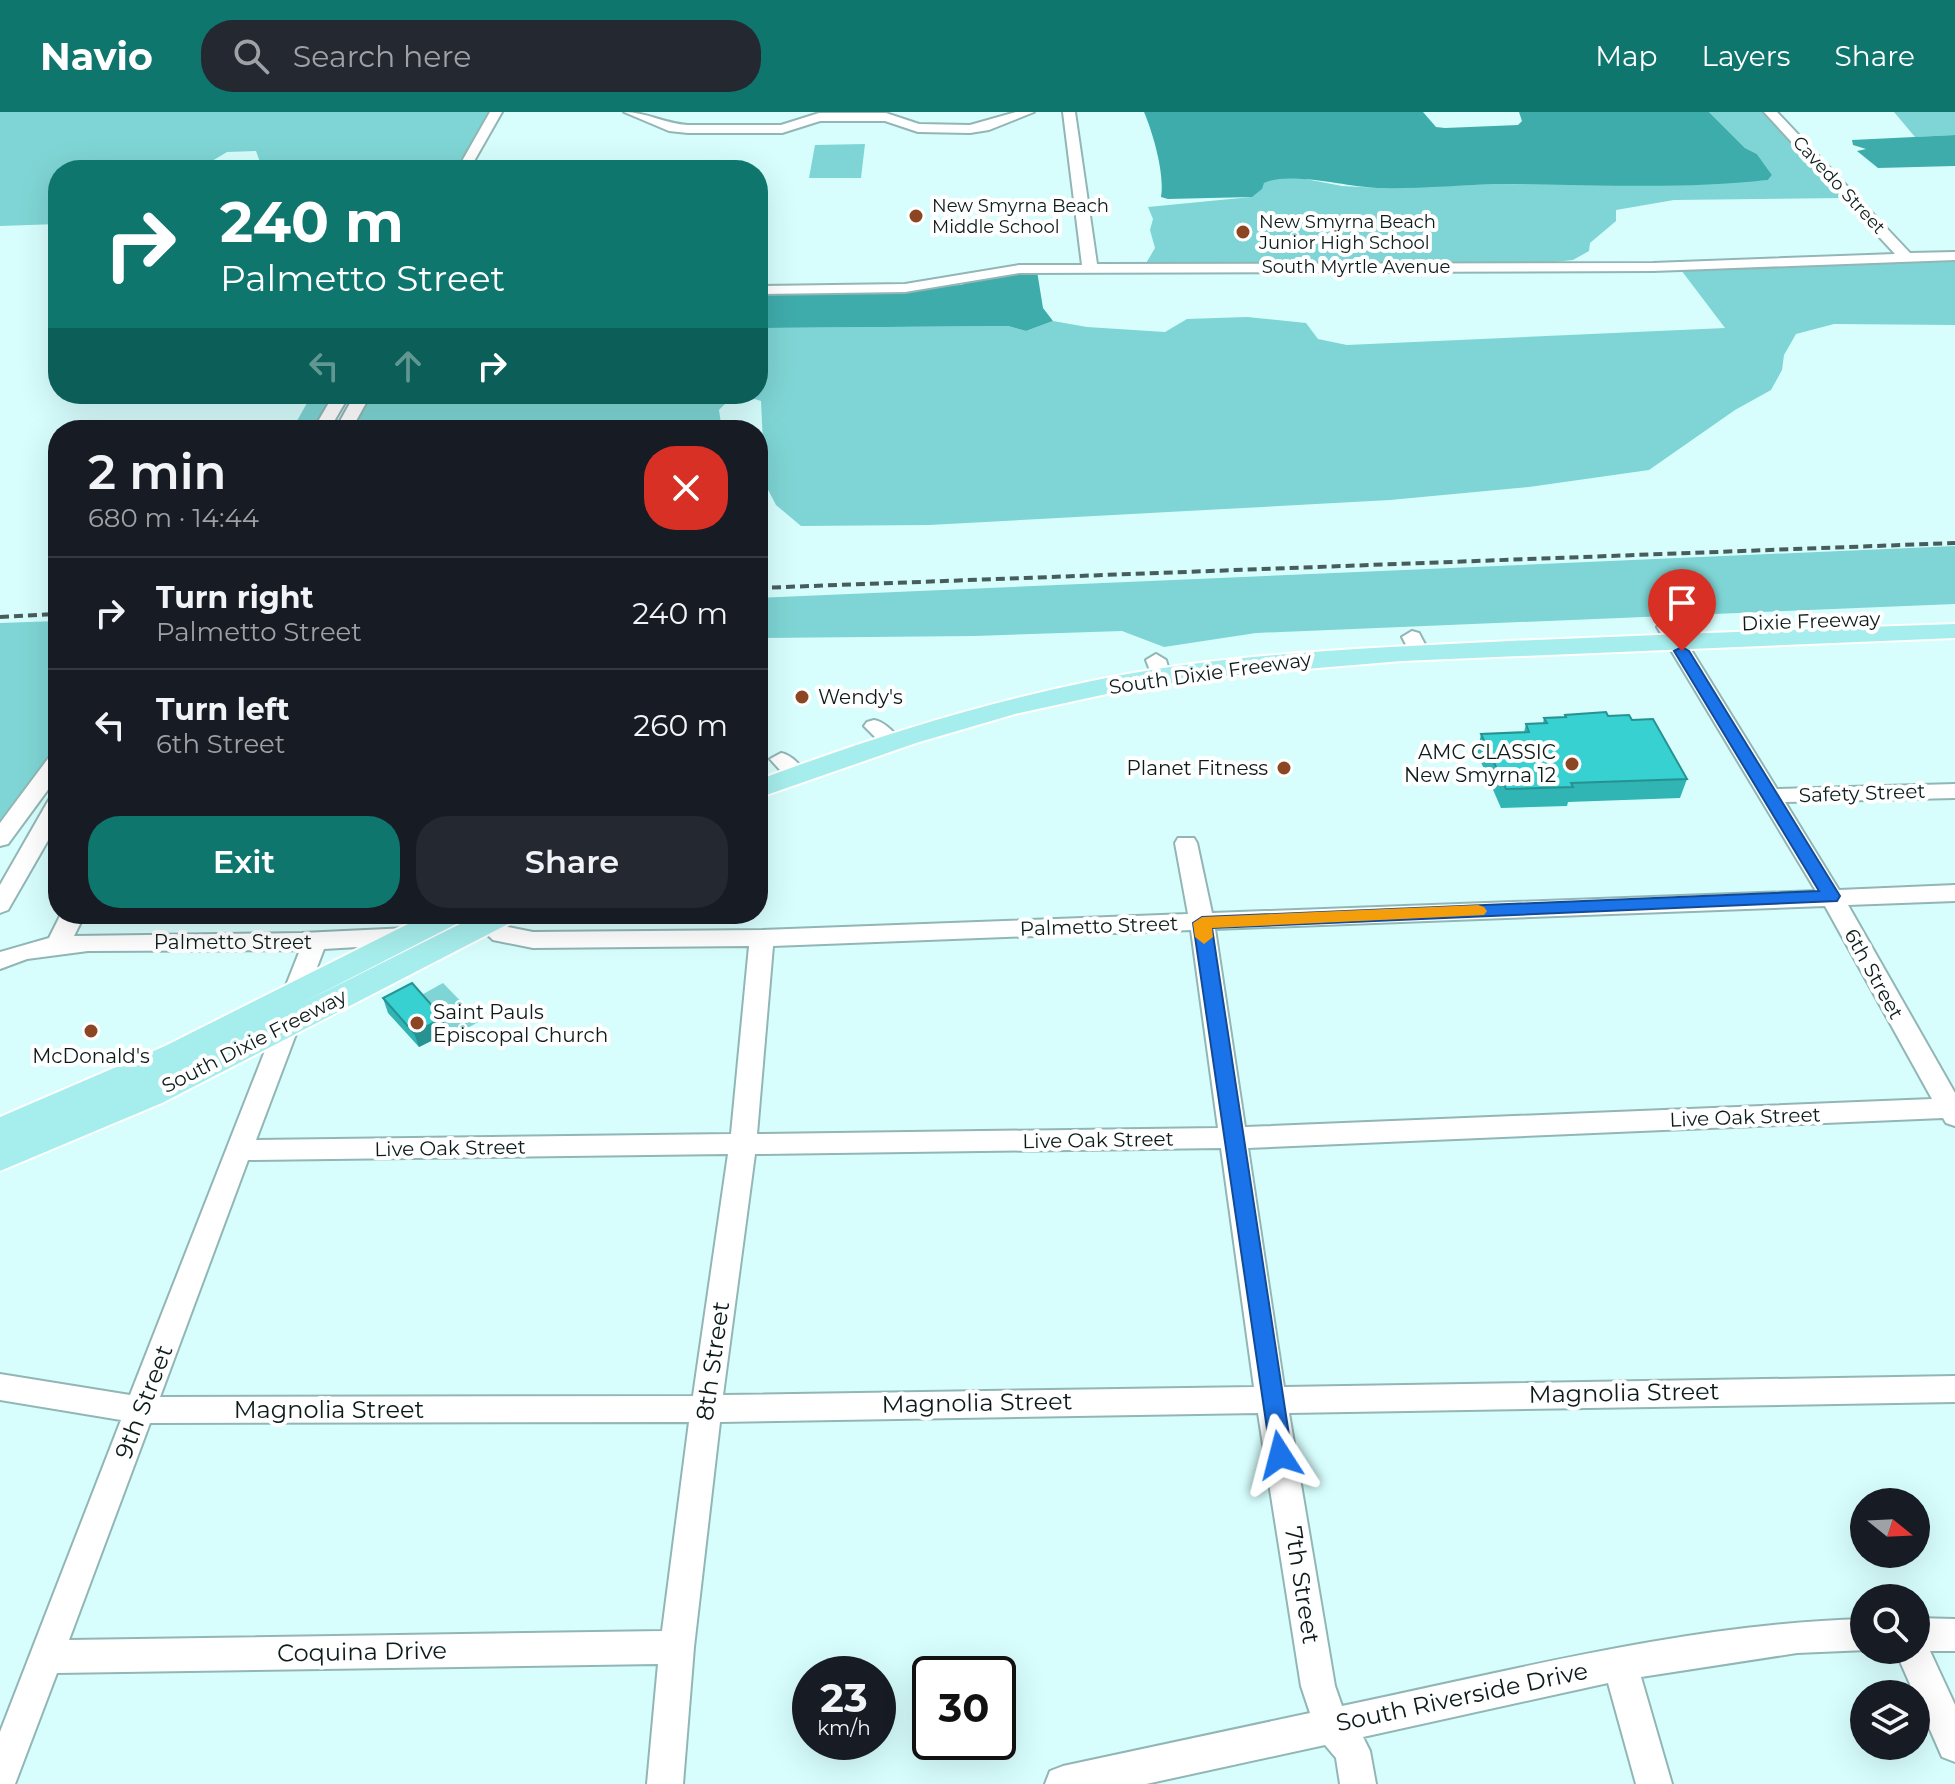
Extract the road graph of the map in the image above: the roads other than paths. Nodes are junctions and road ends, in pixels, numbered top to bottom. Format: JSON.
{"nodes":[{"id":1,"x":496,"y":112,"type":"edge"},
{"id":2,"x":630,"y":112,"type":"edge"},
{"id":3,"x":1028,"y":112,"type":"edge"},
{"id":4,"x":1069,"y":112,"type":"edge"},
{"id":5,"x":1770,"y":112,"type":"edge"},
{"id":6,"x":469,"y":160,"type":"edge"},
{"id":7,"x":1955,"y":256,"type":"edge"},
{"id":8,"x":1907,"y":258,"type":"junction"},
{"id":9,"x":1090,"y":268,"type":"junction"},
{"id":10,"x":768,"y":290,"type":"edge"},
{"id":11,"x":1955,"y":615,"type":"edge"},
{"id":12,"x":1955,"y":631,"type":"edge"},
{"id":13,"x":1672,"y":634,"type":"junction"},
{"id":14,"x":779,"y":767,"type":"edge"},
{"id":15,"x":48,"y":776,"type":"edge"},
{"id":16,"x":1955,"y":791,"type":"edge"},
{"id":17,"x":1769,"y":796,"type":"junction"},
{"id":18,"x":48,"y":821,"type":"edge"},
{"id":19,"x":0,"y":839,"type":"edge"},
{"id":20,"x":1186,"y":843,"type":"dead end"},
{"id":21,"x":1955,"y":893,"type":"edge"},
{"id":22,"x":1831,"y":896,"type":"junction"},
{"id":23,"x":0,"y":905,"type":"edge"},
{"id":24,"x":1202,"y":923,"type":"junction"},
{"id":25,"x":68,"y":924,"type":"edge"},
{"id":26,"x":441,"y":924,"type":"edge"},
{"id":27,"x":467,"y":924,"type":"edge"},
{"id":28,"x":493,"y":924,"type":"edge"},
{"id":29,"x":762,"y":938,"type":"junction"},
{"id":30,"x":315,"y":942,"type":"junction"},
{"id":31,"x":421,"y":943,"type":"junction"},
{"id":32,"x":58,"y":945,"type":"junction"},
{"id":33,"x":0,"y":961,"type":"edge"},
{"id":34,"x":295,"y":993,"type":"junction"},
{"id":35,"x":286,"y":1026,"type":"junction"},
{"id":36,"x":1953,"y":1111,"type":"edge"},
{"id":37,"x":0,"y":1131,"type":"edge"},
{"id":38,"x":1235,"y":1138,"type":"junction"},
{"id":39,"x":743,"y":1145,"type":"junction"},
{"id":40,"x":240,"y":1150,"type":"junction"},
{"id":41,"x":0,"y":1158,"type":"edge"},
{"id":42,"x":0,"y":1387,"type":"edge"},
{"id":43,"x":1955,"y":1389,"type":"edge"},
{"id":44,"x":1271,"y":1398,"type":"junction"},
{"id":45,"x":706,"y":1409,"type":"junction"},
{"id":46,"x":140,"y":1410,"type":"junction"},
{"id":47,"x":1930,"y":1634,"type":"edge"},
{"id":48,"x":1850,"y":1635,"type":"edge"},
{"id":49,"x":1955,"y":1635,"type":"edge"},
{"id":50,"x":677,"y":1647,"type":"junction"},
{"id":51,"x":47,"y":1657,"type":"junction"},
{"id":52,"x":1620,"y":1664,"type":"junction"},
{"id":53,"x":1918,"y":1664,"type":"edge"},
{"id":54,"x":1331,"y":1724,"type":"junction"},
{"id":55,"x":1955,"y":1744,"type":"edge"},
{"id":56,"x":0,"y":1778,"type":"edge"},
{"id":57,"x":1073,"y":1783,"type":"edge"},
{"id":58,"x":665,"y":1784,"type":"edge"},
{"id":59,"x":1358,"y":1784,"type":"edge"},
{"id":60,"x":1654,"y":1784,"type":"edge"}],
"edges":[{"from":1,"to":6,"type":"street"},
{"from":2,"to":3,"type":"street"},
{"from":4,"to":9,"type":"street"},
{"from":5,"to":8,"type":"street","name":"Cavedo Street"},
{"from":7,"to":8,"type":"street","name":"South Myrtle Avenue"},
{"from":8,"to":9,"type":"street","name":"South Myrtle Avenue"},
{"from":9,"to":10,"type":"street","name":"South Myrtle Avenue"},
{"from":11,"to":13,"type":"main road","name":"Dixie Freeway"},
{"from":12,"to":13,"type":"main road","name":"Dixie Freeway"},
{"from":13,"to":14,"type":"main road","name":"South Dixie Freeway"},
{"from":13,"to":17,"type":"street","name":"6th Street"},
{"from":15,"to":19,"type":"street"},
{"from":16,"to":17,"type":"street","name":"Safety Street"},
{"from":17,"to":22,"type":"street","name":"6th Street"},
{"from":18,"to":23,"type":"street"},
{"from":20,"to":24,"type":"street","name":"7th Street"},
{"from":21,"to":22,"type":"street","name":"Palmetto Street"},
{"from":22,"to":24,"type":"street","name":"Palmetto Street"},
{"from":22,"to":36,"type":"street","name":"6th Street"},
{"from":24,"to":29,"type":"street","name":"Palmetto Street"},
{"from":24,"to":38,"type":"street","name":"7th Street"},
{"from":25,"to":32,"type":"street"},
{"from":26,"to":31,"type":"main road","name":"South Dixie Freeway"},
{"from":27,"to":31,"type":"main road"},
{"from":28,"to":29,"type":"street","name":"Palmetto Street"},
{"from":29,"to":39,"type":"street","name":"8th Street"},
{"from":30,"to":31,"type":"street","name":"Palmetto Street"},
{"from":30,"to":32,"type":"street","name":"Palmetto Street"},
{"from":30,"to":34,"type":"street"},
{"from":31,"to":34,"type":"main road","name":"South Dixie Freeway"},
{"from":31,"to":35,"type":"main road","name":"South Dixie Freeway"},
{"from":32,"to":33,"type":"street","name":"Palmetto Street"},
{"from":34,"to":37,"type":"main road","name":"South Dixie Freeway"},
{"from":35,"to":40,"type":"street","name":"9th Street"},
{"from":35,"to":41,"type":"main road","name":"South Dixie Freeway"},
{"from":36,"to":38,"type":"street","name":"Live Oak Street"},
{"from":38,"to":39,"type":"street","name":"Live Oak Street"},
{"from":38,"to":44,"type":"street","name":"7th Street"},
{"from":39,"to":40,"type":"street","name":"Live Oak Street"},
{"from":39,"to":45,"type":"street","name":"8th Street"},
{"from":40,"to":46,"type":"street","name":"9th Street"},
{"from":42,"to":46,"type":"street","name":"Magnolia Street"},
{"from":43,"to":44,"type":"street","name":"Magnolia Street"},
{"from":44,"to":45,"type":"street","name":"Magnolia Street"},
{"from":44,"to":54,"type":"street","name":"7th Street"},
{"from":45,"to":46,"type":"street","name":"Magnolia Street"},
{"from":45,"to":50,"type":"street","name":"8th Street"},
{"from":46,"to":51,"type":"street","name":"9th Street"},
{"from":47,"to":49,"type":"street"},
{"from":48,"to":52,"type":"street","name":"South Riverside Drive"},
{"from":50,"to":51,"type":"street","name":"Coquina Drive"},
{"from":50,"to":58,"type":"street","name":"8th Street"},
{"from":51,"to":56,"type":"street","name":"9th Street"},
{"from":52,"to":54,"type":"street","name":"South Riverside Drive"},
{"from":52,"to":60,"type":"street"},
{"from":53,"to":55,"type":"street"},
{"from":54,"to":57,"type":"street","name":"South Riverside Drive"},
{"from":54,"to":59,"type":"street","name":"7th Street"}]}
